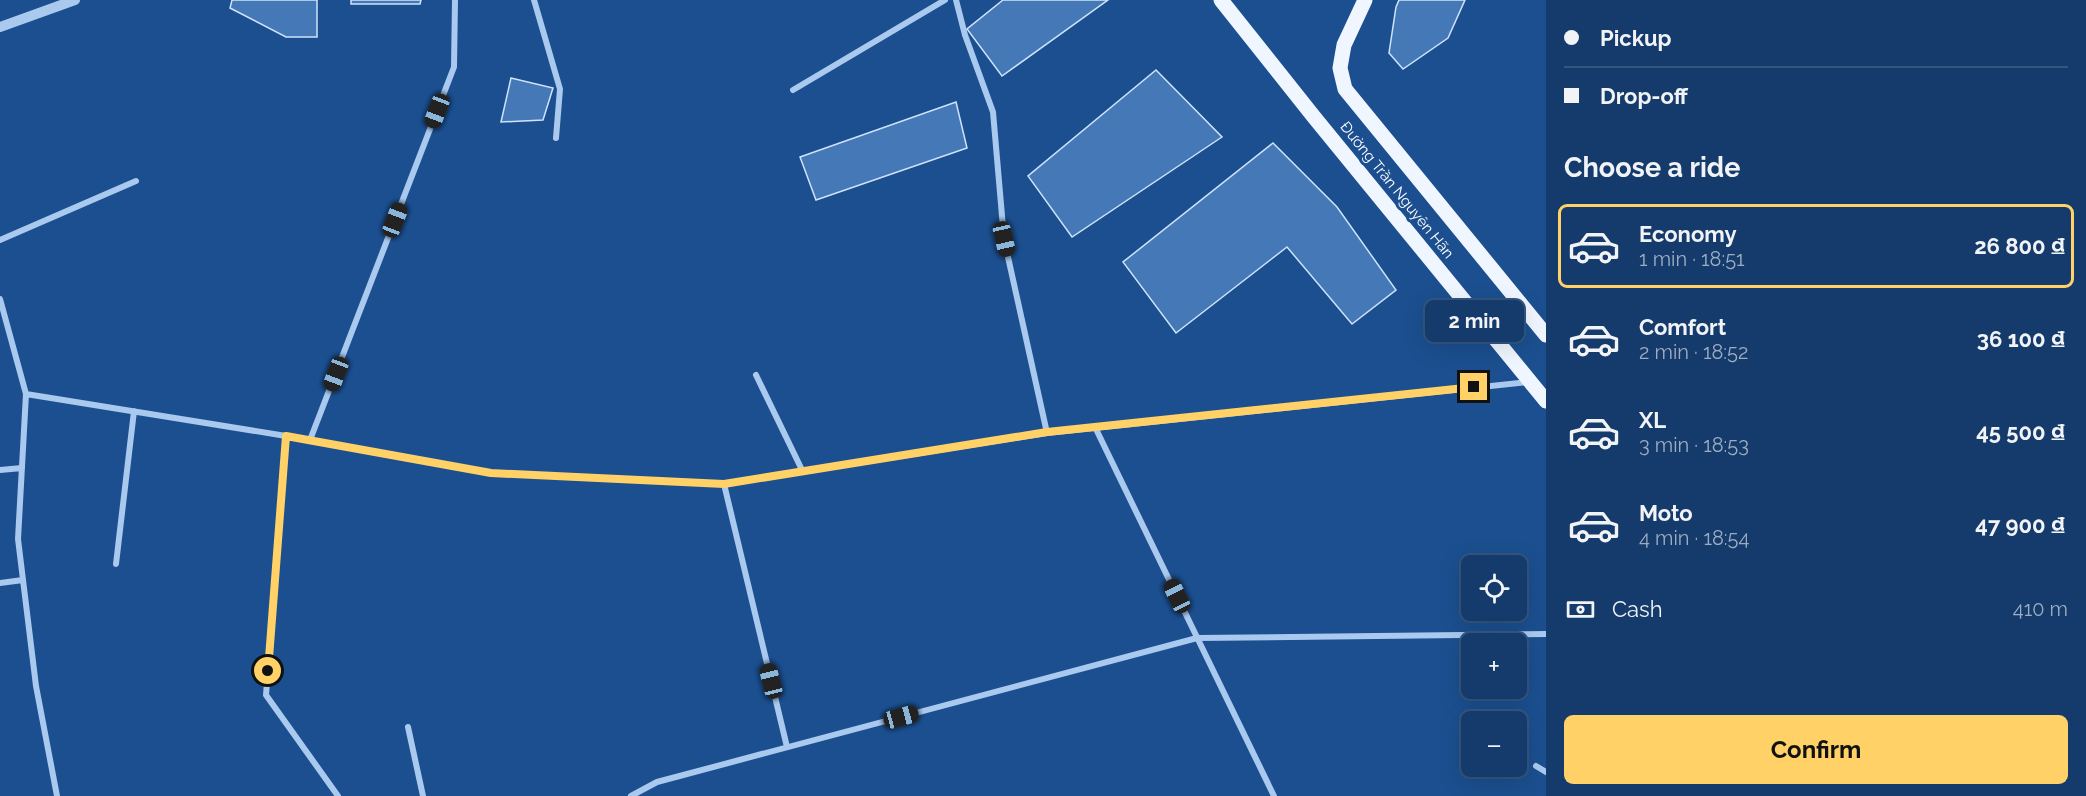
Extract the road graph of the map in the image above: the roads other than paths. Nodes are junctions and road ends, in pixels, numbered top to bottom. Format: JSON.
{"nodes":[{"id":1,"x":75,"y":0,"type":"edge"},
{"id":2,"x":455,"y":0,"type":"edge"},
{"id":3,"x":534,"y":0,"type":"edge"},
{"id":4,"x":945,"y":0,"type":"edge"},
{"id":5,"x":956,"y":0,"type":"edge"},
{"id":6,"x":1221,"y":0,"type":"edge"},
{"id":7,"x":1365,"y":0,"type":"edge"},
{"id":8,"x":0,"y":27,"type":"edge"},
{"id":9,"x":793,"y":90,"type":"dead end"},
{"id":10,"x":556,"y":138,"type":"dead end"},
{"id":11,"x":136,"y":181,"type":"dead end"},
{"id":12,"x":0,"y":240,"type":"edge"},
{"id":13,"x":0,"y":299,"type":"edge"},
{"id":14,"x":1546,"y":335,"type":"edge"},
{"id":15,"x":756,"y":375,"type":"dead end"},
{"id":16,"x":1530,"y":382,"type":"junction"},
{"id":17,"x":26,"y":394,"type":"junction"},
{"id":18,"x":1546,"y":401,"type":"edge"},
{"id":19,"x":134,"y":411,"type":"junction"},
{"id":20,"x":1095,"y":427,"type":"junction"},
{"id":21,"x":1047,"y":432,"type":"junction"},
{"id":22,"x":286,"y":436,"type":"junction"},
{"id":23,"x":310,"y":440,"type":"junction"},
{"id":24,"x":22,"y":468,"type":"junction"},
{"id":25,"x":0,"y":470,"type":"edge"},
{"id":26,"x":803,"y":472,"type":"junction"},
{"id":27,"x":724,"y":484,"type":"junction"},
{"id":28,"x":116,"y":564,"type":"dead end"},
{"id":29,"x":23,"y":580,"type":"junction"},
{"id":30,"x":0,"y":583,"type":"edge"},
{"id":31,"x":1546,"y":634,"type":"edge"},
{"id":32,"x":1197,"y":638,"type":"junction"},
{"id":33,"x":408,"y":727,"type":"dead end"},
{"id":34,"x":787,"y":747,"type":"junction"},
{"id":35,"x":1536,"y":766,"type":"dead end"},
{"id":36,"x":1546,"y":772,"type":"edge"},
{"id":37,"x":57,"y":796,"type":"edge"},
{"id":38,"x":338,"y":796,"type":"edge"},
{"id":39,"x":423,"y":796,"type":"edge"},
{"id":40,"x":631,"y":796,"type":"edge"},
{"id":41,"x":1274,"y":796,"type":"edge"}],
"edges":[{"from":1,"to":8,"type":"street"},
{"from":2,"to":23,"type":"street"},
{"from":3,"to":10,"type":"street"},
{"from":4,"to":9,"type":"street"},
{"from":5,"to":21,"type":"street"},
{"from":6,"to":16,"type":"main road","name":"Đường Trần Nguyên Hãn"},
{"from":7,"to":14,"type":"main road","name":"Đường Trần Nguyên Hãn"},
{"from":11,"to":12,"type":"street"},
{"from":13,"to":17,"type":"street"},
{"from":15,"to":26,"type":"street"},
{"from":16,"to":18,"type":"main road","name":"Đường Trần Nguyên Hãn"},
{"from":16,"to":20,"type":"street"},
{"from":17,"to":19,"type":"street"},
{"from":17,"to":24,"type":"street"},
{"from":19,"to":22,"type":"street"},
{"from":19,"to":28,"type":"street"},
{"from":20,"to":21,"type":"street"},
{"from":20,"to":32,"type":"street"},
{"from":21,"to":26,"type":"street"},
{"from":22,"to":23,"type":"street"},
{"from":22,"to":38,"type":"street"},
{"from":23,"to":27,"type":"street"},
{"from":24,"to":25,"type":"street"},
{"from":24,"to":29,"type":"street"},
{"from":26,"to":27,"type":"street"},
{"from":27,"to":34,"type":"street"},
{"from":29,"to":30,"type":"street"},
{"from":29,"to":37,"type":"street"},
{"from":31,"to":32,"type":"street"},
{"from":32,"to":34,"type":"street"},
{"from":32,"to":41,"type":"street"},
{"from":33,"to":39,"type":"street"},
{"from":34,"to":40,"type":"street"},
{"from":35,"to":36,"type":"street"}]}
